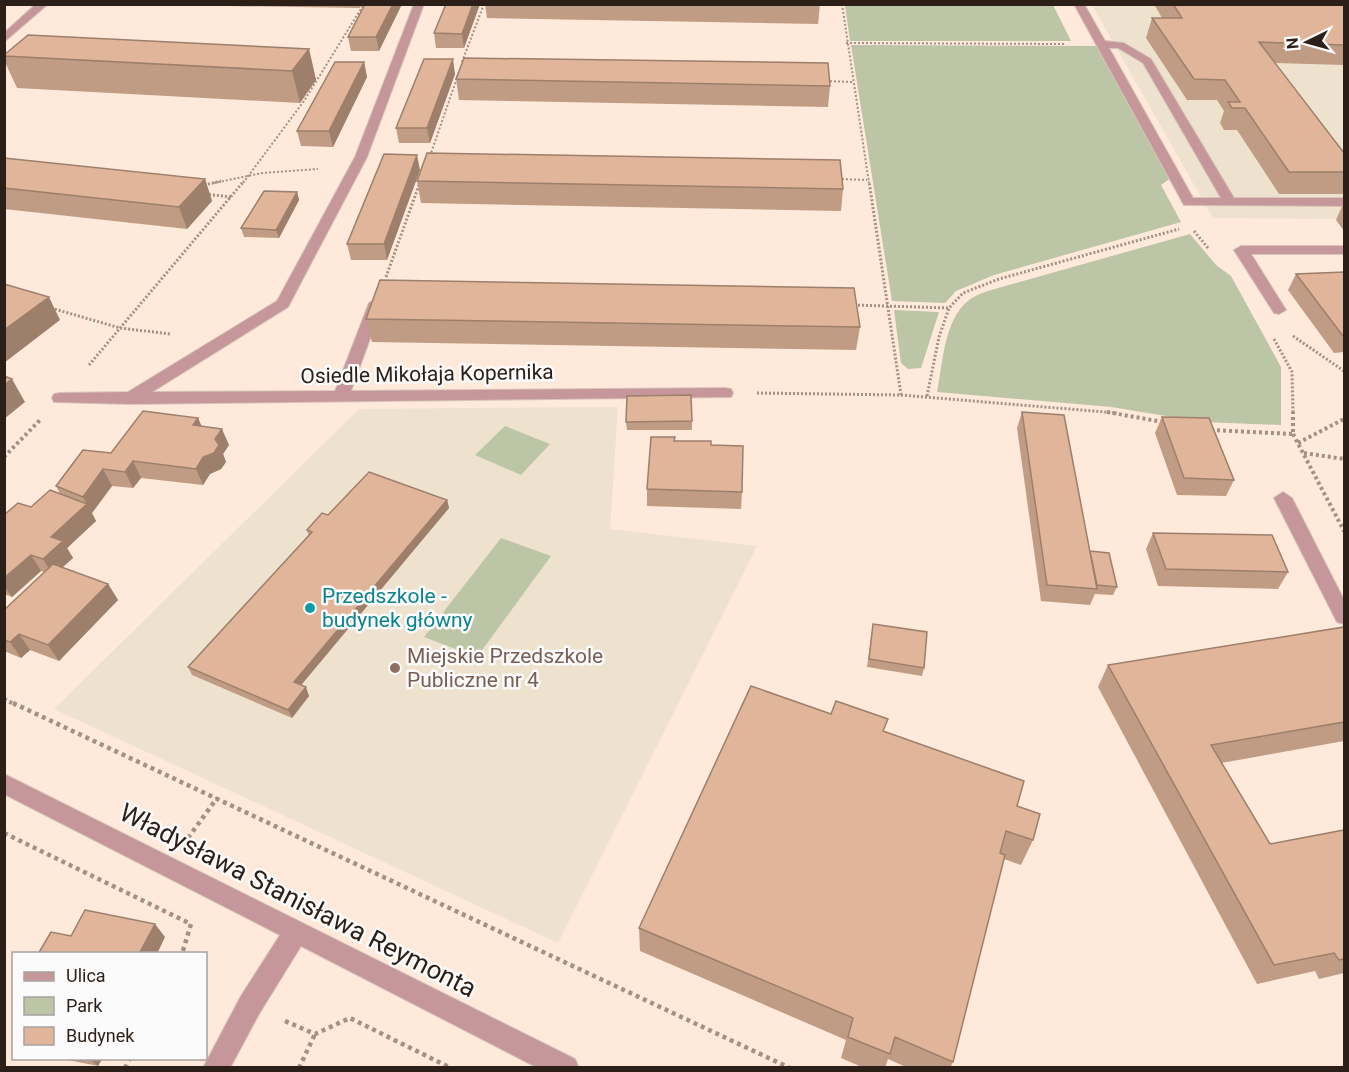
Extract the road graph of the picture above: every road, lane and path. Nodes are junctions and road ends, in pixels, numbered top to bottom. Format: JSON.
{"nodes":[{"id":1,"x":364,"y":4,"type":"edge"},
{"id":2,"x":419,"y":4,"type":"edge"},
{"id":3,"x":484,"y":4,"type":"edge"},
{"id":4,"x":842,"y":4,"type":"edge"},
{"id":5,"x":1079,"y":4,"type":"edge"},
{"id":6,"x":39,"y":6,"type":"edge"},
{"id":7,"x":4,"y":39,"type":"edge"},
{"id":8,"x":846,"y":42,"type":"junction"},
{"id":9,"x":1101,"y":44,"type":"junction"},
{"id":10,"x":310,"y":77,"type":"dead end"},
{"id":11,"x":322,"y":78,"type":"junction"},
{"id":12,"x":816,"y":81,"type":"edge"},
{"id":13,"x":852,"y":82,"type":"junction"},
{"id":14,"x":429,"y":158,"type":"edge"},
{"id":15,"x":356,"y":167,"type":"junction"},
{"id":16,"x":250,"y":175,"type":"junction"},
{"id":17,"x":421,"y":179,"type":"edge"},
{"id":18,"x":831,"y":179,"type":"edge"},
{"id":19,"x":867,"y":180,"type":"junction"},
{"id":20,"x":197,"y":187,"type":"edge"},
{"id":21,"x":198,"y":194,"type":"edge"},
{"id":22,"x":231,"y":197,"type":"junction"},
{"id":23,"x":1230,"y":202,"type":"junction"},
{"id":24,"x":1344,"y":202,"type":"edge"},
{"id":25,"x":1190,"y":226,"type":"dead end"},
{"id":26,"x":1344,"y":250,"type":"edge"},
{"id":27,"x":383,"y":286,"type":"joint"},
{"id":28,"x":852,"y":305,"type":"edge"},
{"id":29,"x":887,"y":306,"type":"junction"},
{"id":30,"x":46,"y":307,"type":"dead end"},
{"id":31,"x":949,"y":308,"type":"junction"},
{"id":32,"x":1279,"y":310,"type":"dead end"},
{"id":33,"x":120,"y":328,"type":"junction"},
{"id":34,"x":1271,"y":333,"type":"dead end"},
{"id":35,"x":1288,"y":333,"type":"dead end"},
{"id":36,"x":227,"y":341,"type":"junction"},
{"id":37,"x":87,"y":368,"type":"dead end"},
{"id":38,"x":1344,"y":371,"type":"edge"},
{"id":39,"x":725,"y":393,"type":"joint"},
{"id":40,"x":901,"y":395,"type":"junction"},
{"id":41,"x":927,"y":396,"type":"junction"},
{"id":42,"x":341,"y":397,"type":"junction"},
{"id":43,"x":60,"y":398,"type":"dead end"},
{"id":44,"x":129,"y":399,"type":"junction"},
{"id":45,"x":1344,"y":419,"type":"edge"},
{"id":46,"x":1169,"y":423,"type":"edge"},
{"id":47,"x":1204,"y":429,"type":"edge"},
{"id":48,"x":1293,"y":434,"type":"junction"},
{"id":49,"x":1298,"y":443,"type":"junction"},
{"id":50,"x":1304,"y":453,"type":"junction"},
{"id":51,"x":1344,"y":459,"type":"edge"},
{"id":52,"x":1283,"y":498,"type":"dead end"},
{"id":53,"x":1344,"y":531,"type":"edge"},
{"id":54,"x":1344,"y":617,"type":"edge"},
{"id":55,"x":4,"y":699,"type":"edge"},
{"id":56,"x":4,"y":783,"type":"edge"},
{"id":57,"x":4,"y":833,"type":"edge"},
{"id":58,"x":296,"y":932,"type":"junction"},
{"id":59,"x":183,"y":952,"type":"edge"},
{"id":60,"x":250,"y":1005,"type":"junction"},
{"id":61,"x":315,"y":1034,"type":"junction"},
{"id":62,"x":216,"y":1068,"type":"edge"},
{"id":63,"x":299,"y":1068,"type":"edge"},
{"id":64,"x":451,"y":1068,"type":"edge"},
{"id":65,"x":566,"y":1068,"type":"edge"},
{"id":66,"x":790,"y":1068,"type":"edge"}],
"edges":[{"from":1,"to":11,"type":"path"},
{"from":2,"to":15,"type":"street"},
{"from":3,"to":14,"type":"path"},
{"from":4,"to":8,"type":"path"},
{"from":5,"to":9,"type":"street"},
{"from":6,"to":7,"type":"street"},
{"from":8,"to":9,"type":"path"},
{"from":8,"to":13,"type":"path"},
{"from":9,"to":23,"type":"street"},
{"from":9,"to":23,"type":"street"},
{"from":10,"to":11,"type":"path"},
{"from":11,"to":16,"type":"path"},
{"from":12,"to":13,"type":"path"},
{"from":13,"to":19,"type":"path"},
{"from":15,"to":16,"type":"path"},
{"from":15,"to":36,"type":"street"},
{"from":16,"to":20,"type":"path"},
{"from":16,"to":22,"type":"path"},
{"from":17,"to":27,"type":"path"},
{"from":18,"to":19,"type":"path"},
{"from":19,"to":29,"type":"path"},
{"from":21,"to":22,"type":"path"},
{"from":22,"to":33,"type":"path"},
{"from":23,"to":24,"type":"street"},
{"from":25,"to":31,"type":"path"},
{"from":26,"to":32,"type":"street"},
{"from":27,"to":42,"type":"street"},
{"from":28,"to":29,"type":"path"},
{"from":29,"to":31,"type":"path"},
{"from":29,"to":40,"type":"path"},
{"from":30,"to":33,"type":"path"},
{"from":31,"to":41,"type":"path"},
{"from":33,"to":36,"type":"path"},
{"from":33,"to":37,"type":"path"},
{"from":34,"to":48,"type":"path"},
{"from":35,"to":38,"type":"path"},
{"from":36,"to":44,"type":"street"},
{"from":39,"to":40,"type":"path"},
{"from":39,"to":42,"type":"street","name":"Osiedle Mikołaja Kopernika"},
{"from":40,"to":41,"type":"path"},
{"from":41,"to":46,"type":"path"},
{"from":42,"to":44,"type":"street","name":"Osiedle Mikołaja Kopernika"},
{"from":43,"to":44,"type":"street","name":"Osiedle Mikołaja Kopernika"},
{"from":45,"to":49,"type":"path"},
{"from":47,"to":48,"type":"path"},
{"from":48,"to":49,"type":"path"},
{"from":49,"to":50,"type":"path"},
{"from":50,"to":51,"type":"path"},
{"from":50,"to":53,"type":"path"},
{"from":52,"to":54,"type":"street"},
{"from":55,"to":66,"type":"path"},
{"from":56,"to":58,"type":"street","name":"Władysława Stanisława Reymonta"},
{"from":57,"to":59,"type":"path"},
{"from":58,"to":60,"type":"street"},
{"from":58,"to":65,"type":"street","name":"Władysława Stanisława Reymonta"},
{"from":60,"to":61,"type":"path"},
{"from":60,"to":62,"type":"street"},
{"from":61,"to":63,"type":"path"},
{"from":61,"to":64,"type":"path"}]}
